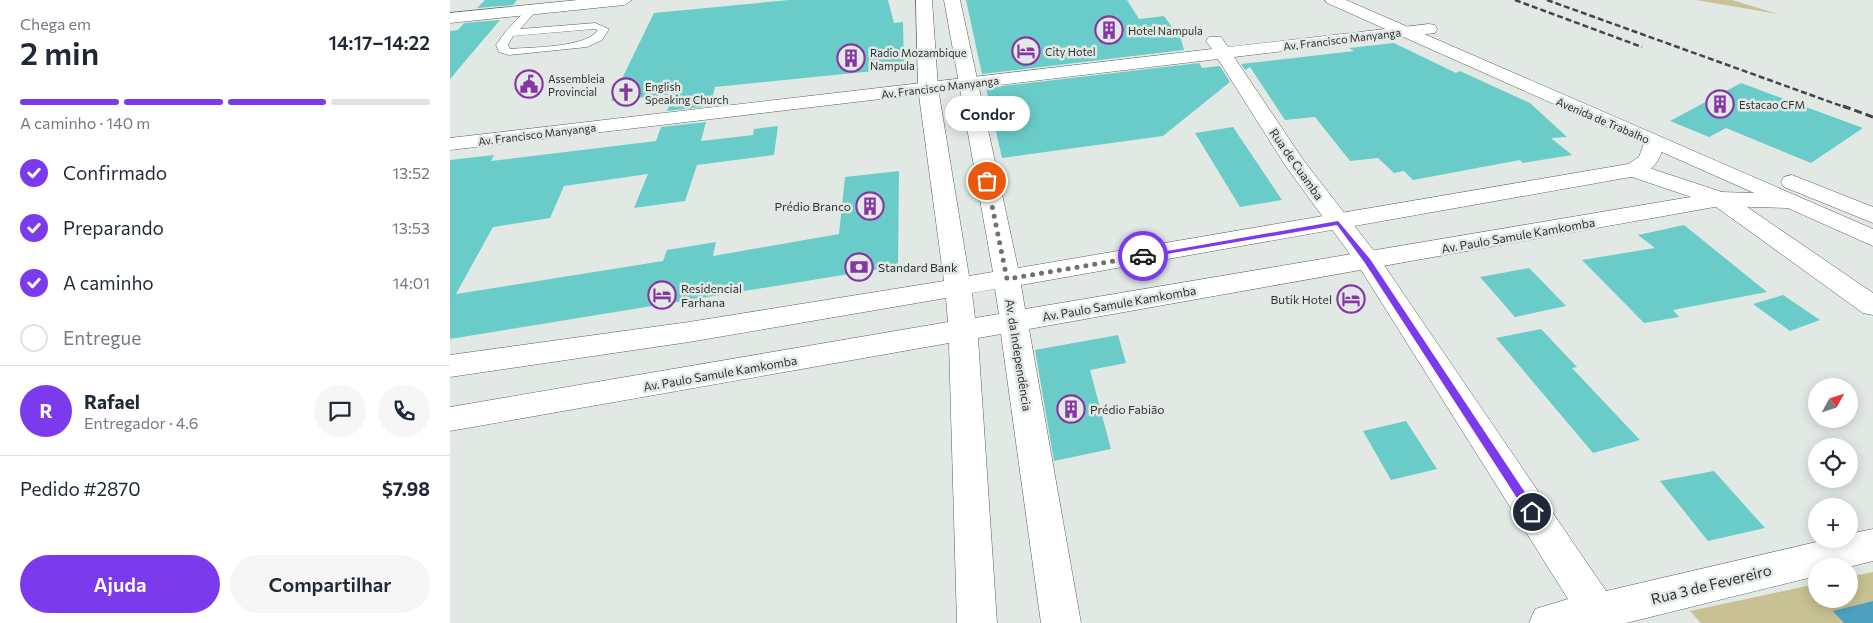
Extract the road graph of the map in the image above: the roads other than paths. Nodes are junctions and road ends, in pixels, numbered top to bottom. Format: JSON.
{"nodes":[{"id":1,"x":624,"y":0,"type":"edge"},
{"id":2,"x":924,"y":0,"type":"edge"},
{"id":3,"x":952,"y":0,"type":"edge"},
{"id":4,"x":1333,"y":0,"type":"edge"},
{"id":5,"x":1363,"y":0,"type":"edge"},
{"id":6,"x":532,"y":10,"type":"junction"},
{"id":7,"x":450,"y":18,"type":"edge"},
{"id":8,"x":1375,"y":18,"type":"junction"},
{"id":9,"x":1400,"y":23,"type":"junction"},
{"id":10,"x":510,"y":33,"type":"junction"},
{"id":11,"x":1219,"y":47,"type":"junction"},
{"id":12,"x":966,"y":76,"type":"junction"},
{"id":13,"x":928,"y":80,"type":"junction"},
{"id":14,"x":1558,"y":82,"type":"junction"},
{"id":15,"x":1539,"y":92,"type":"junction"},
{"id":16,"x":450,"y":127,"type":"edge"},
{"id":17,"x":1653,"y":141,"type":"junction"},
{"id":18,"x":450,"y":144,"type":"edge"},
{"id":19,"x":1634,"y":170,"type":"junction"},
{"id":20,"x":1720,"y":199,"type":"junction"},
{"id":21,"x":1788,"y":201,"type":"junction"},
{"id":22,"x":1873,"y":216,"type":"edge"},
{"id":23,"x":1338,"y":223,"type":"junction"},
{"id":24,"x":1873,"y":238,"type":"edge"},
{"id":25,"x":1368,"y":261,"type":"junction"},
{"id":26,"x":1007,"y":279,"type":"junction"},
{"id":27,"x":958,"y":287,"type":"junction"},
{"id":28,"x":1873,"y":306,"type":"edge"},
{"id":29,"x":1013,"y":321,"type":"junction"},
{"id":30,"x":963,"y":332,"type":"junction"},
{"id":31,"x":450,"y":366,"type":"edge"},
{"id":32,"x":450,"y":418,"type":"edge"},
{"id":33,"x":1873,"y":545,"type":"edge"},
{"id":34,"x":1601,"y":618,"type":"edge"},
{"id":35,"x":977,"y":623,"type":"edge"},
{"id":36,"x":1061,"y":623,"type":"edge"},
{"id":37,"x":1549,"y":623,"type":"edge"}],
"edges":[{"from":1,"to":6,"type":"main road"},
{"from":2,"to":13,"type":"main road"},
{"from":3,"to":12,"type":"main road","name":"Av. da Independência"},
{"from":4,"to":8,"type":"main road","name":"Avenida de Trabalho"},
{"from":5,"to":9,"type":"main road","name":"Avenida de Trabalho"},
{"from":6,"to":7,"type":"main road"},
{"from":6,"to":10,"type":"lane"},
{"from":8,"to":9,"type":"main road","name":"Avenida de Trabalho"},
{"from":8,"to":11,"type":"main road","name":"Av. Francisco Manyanga"},
{"from":9,"to":11,"type":"main road","name":"Av. Francisco Manyanga"},
{"from":9,"to":14,"type":"main road","name":"Avenida de Trabalho"},
{"from":9,"to":15,"type":"main road","name":"Avenida de Trabalho"},
{"from":10,"to":10,"type":"lane"},
{"from":11,"to":12,"type":"main road","name":"Av. Francisco Manyanga"},
{"from":11,"to":23,"type":"main road","name":"Rua de Cuamba"},
{"from":12,"to":13,"type":"main road","name":"Av. Francisco Manyanga"},
{"from":12,"to":26,"type":"main road","name":"Av. da Independência"},
{"from":13,"to":16,"type":"main road","name":"Av. Francisco Manyanga"},
{"from":13,"to":18,"type":"main road","name":"Av. Francisco Manyanga"},
{"from":13,"to":27,"type":"main road"},
{"from":14,"to":15,"type":"main road"},
{"from":14,"to":22,"type":"main road","name":"Avenida de Trabalho"},
{"from":15,"to":17,"type":"main road","name":"Avenida de Trabalho"},
{"from":17,"to":19,"type":"main road"},
{"from":17,"to":21,"type":"main road","name":"Avenida de Trabalho"},
{"from":19,"to":20,"type":"main road"},
{"from":19,"to":23,"type":"main road"},
{"from":20,"to":21,"type":"main road","name":"Av. Paulo Samule Kamkomba"},
{"from":20,"to":25,"type":"main road","name":"Av. Paulo Samule Kamkomba"},
{"from":20,"to":28,"type":"main road"},
{"from":21,"to":24,"type":"main road","name":"Avenida de Trabalho"},
{"from":23,"to":25,"type":"main road","name":"Rua de Cuamba"},
{"from":23,"to":26,"type":"main road"},
{"from":25,"to":29,"type":"main road","name":"Av. Paulo Samule Kamkomba"},
{"from":25,"to":34,"type":"main road","name":"Rua de Cuamba"},
{"from":26,"to":27,"type":"main road"},
{"from":26,"to":29,"type":"main road","name":"Av. da Independência"},
{"from":27,"to":30,"type":"main road"},
{"from":27,"to":31,"type":"main road"},
{"from":29,"to":30,"type":"main road","name":"Av. Paulo Samule Kamkomba"},
{"from":29,"to":36,"type":"main road","name":"Av. da Independência"},
{"from":30,"to":32,"type":"main road","name":"Av. Paulo Samule Kamkomba"},
{"from":30,"to":35,"type":"main road"},
{"from":33,"to":34,"type":"main road","name":"Rua 3 de Fevereiro"},
{"from":34,"to":37,"type":"main road","name":"Rua 3 de Fevereiro"}]}
